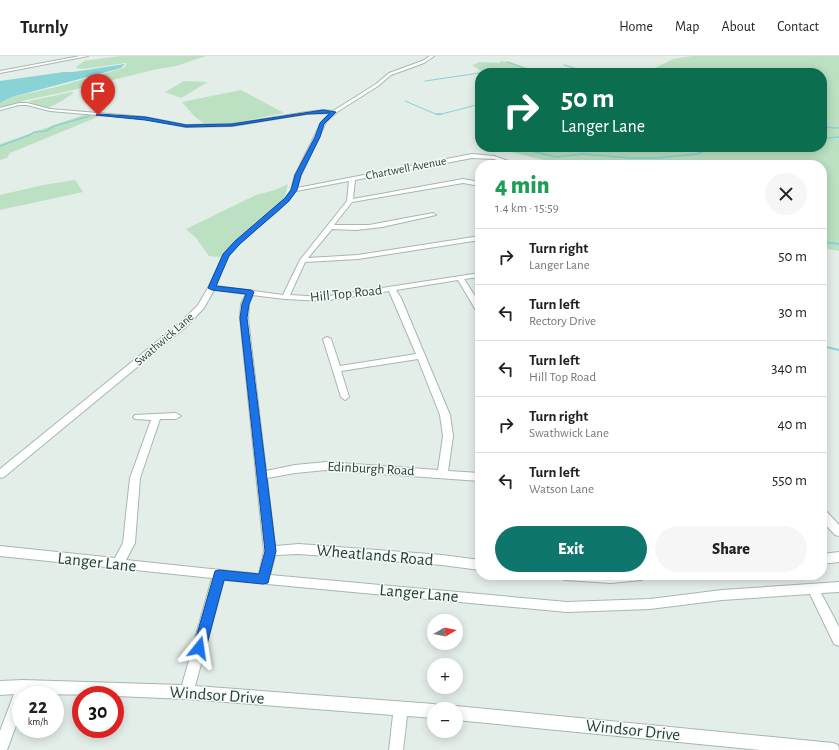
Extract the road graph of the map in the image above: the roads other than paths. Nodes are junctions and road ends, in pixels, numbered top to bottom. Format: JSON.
{"nodes":[{"id":1,"x":86,"y":56,"type":"edge"},
{"id":2,"x":432,"y":56,"type":"edge"},
{"id":3,"x":0,"y":72,"type":"edge"},
{"id":4,"x":0,"y":109,"type":"edge"},
{"id":5,"x":334,"y":112,"type":"junction"},
{"id":6,"x":501,"y":160,"type":"edge"},
{"id":7,"x":350,"y":179,"type":"junction"},
{"id":8,"x":475,"y":183,"type":"edge"},
{"id":9,"x":294,"y":190,"type":"junction"},
{"id":10,"x":350,"y":201,"type":"junction"},
{"id":11,"x":433,"y":215,"type":"dead end"},
{"id":12,"x":330,"y":227,"type":"junction"},
{"id":13,"x":475,"y":239,"type":"edge"},
{"id":14,"x":303,"y":260,"type":"junction"},
{"id":15,"x":475,"y":275,"type":"edge"},
{"id":16,"x":460,"y":278,"type":"junction"},
{"id":17,"x":212,"y":288,"type":"junction"},
{"id":18,"x":391,"y":288,"type":"junction"},
{"id":19,"x":251,"y":292,"type":"junction"},
{"id":20,"x":285,"y":297,"type":"junction"},
{"id":21,"x":475,"y":302,"type":"edge"},
{"id":22,"x":327,"y":339,"type":"dead end"},
{"id":23,"x":420,"y":356,"type":"junction"},
{"id":24,"x":337,"y":369,"type":"junction"},
{"id":25,"x":345,"y":397,"type":"dead end"},
{"id":26,"x":157,"y":416,"type":"junction"},
{"id":27,"x":176,"y":416,"type":"dead end"},
{"id":28,"x":138,"y":417,"type":"dead end"},
{"id":29,"x":0,"y":474,"type":"edge"},
{"id":30,"x":442,"y":474,"type":"junction"},
{"id":31,"x":262,"y":475,"type":"junction"},
{"id":32,"x":475,"y":477,"type":"edge"},
{"id":33,"x":827,"y":519,"type":"edge"},
{"id":34,"x":839,"y":532,"type":"edge"},
{"id":35,"x":0,"y":551,"type":"edge"},
{"id":36,"x":270,"y":551,"type":"junction"},
{"id":37,"x":839,"y":557,"type":"edge"},
{"id":38,"x":827,"y":558,"type":"edge"},
{"id":39,"x":118,"y":564,"type":"junction"},
{"id":40,"x":475,"y":564,"type":"edge"},
{"id":41,"x":219,"y":575,"type":"junction"},
{"id":42,"x":263,"y":579,"type":"junction"},
{"id":43,"x":839,"y":587,"type":"edge"},
{"id":44,"x":813,"y":589,"type":"junction"},
{"id":45,"x":839,"y":640,"type":"edge"},
{"id":46,"x":12,"y":687,"type":"edge"},
{"id":47,"x":0,"y":688,"type":"edge"},
{"id":48,"x":64,"y":688,"type":"edge"},
{"id":49,"x":187,"y":692,"type":"junction"},
{"id":50,"x":402,"y":708,"type":"junction"},
{"id":51,"x":427,"y":710,"type":"edge"},
{"id":52,"x":463,"y":714,"type":"edge"},
{"id":53,"x":12,"y":717,"type":"edge"},
{"id":54,"x":0,"y":750,"type":"edge"},
{"id":55,"x":396,"y":750,"type":"edge"},
{"id":56,"x":833,"y":750,"type":"edge"}],
"edges":[{"from":1,"to":3,"type":"street"},
{"from":2,"to":5,"type":"street","name":"Swathwick Lane"},
{"from":4,"to":5,"type":"street"},
{"from":5,"to":9,"type":"street","name":"Swathwick Lane"},
{"from":6,"to":7,"type":"street","name":"Chartwell Avenue"},
{"from":7,"to":9,"type":"street","name":"Chartwell Avenue"},
{"from":7,"to":10,"type":"street"},
{"from":8,"to":10,"type":"street"},
{"from":9,"to":17,"type":"street","name":"Swathwick Lane"},
{"from":10,"to":12,"type":"street"},
{"from":11,"to":12,"type":"street"},
{"from":12,"to":14,"type":"street"},
{"from":13,"to":14,"type":"street"},
{"from":14,"to":20,"type":"street"},
{"from":15,"to":16,"type":"street","name":"Hill Top Road"},
{"from":16,"to":18,"type":"street","name":"Hill Top Road"},
{"from":16,"to":21,"type":"street"},
{"from":17,"to":19,"type":"street","name":"Hill Top Road"},
{"from":17,"to":29,"type":"street","name":"Swathwick Lane"},
{"from":18,"to":20,"type":"street","name":"Hill Top Road"},
{"from":18,"to":23,"type":"street"},
{"from":19,"to":20,"type":"street","name":"Hill Top Road"},
{"from":19,"to":31,"type":"street"},
{"from":22,"to":24,"type":"street"},
{"from":23,"to":24,"type":"street"},
{"from":23,"to":30,"type":"street"},
{"from":24,"to":25,"type":"street"},
{"from":26,"to":27,"type":"street"},
{"from":26,"to":28,"type":"street"},
{"from":26,"to":39,"type":"street"},
{"from":30,"to":31,"type":"street","name":"Edinburgh Road"},
{"from":30,"to":32,"type":"street","name":"Edinburgh Road"},
{"from":31,"to":36,"type":"street"},
{"from":33,"to":34,"type":"street"},
{"from":35,"to":39,"type":"street","name":"Langer Lane"},
{"from":36,"to":40,"type":"street","name":"Wheatlands Road"},
{"from":36,"to":42,"type":"street"},
{"from":37,"to":38,"type":"street"},
{"from":39,"to":41,"type":"street","name":"Langer Lane"},
{"from":41,"to":42,"type":"street","name":"Langer Lane"},
{"from":41,"to":49,"type":"street"},
{"from":42,"to":44,"type":"street","name":"Langer Lane"},
{"from":43,"to":44,"type":"street","name":"Langer Lane"},
{"from":44,"to":45,"type":"street"},
{"from":46,"to":47,"type":"street","name":"Windsor Drive"},
{"from":48,"to":49,"type":"street","name":"Windsor Drive"},
{"from":49,"to":50,"type":"street","name":"Windsor Drive"},
{"from":50,"to":51,"type":"street","name":"Windsor Drive"},
{"from":50,"to":55,"type":"street"},
{"from":52,"to":56,"type":"street","name":"Windsor Drive"},
{"from":53,"to":54,"type":"street"}]}
